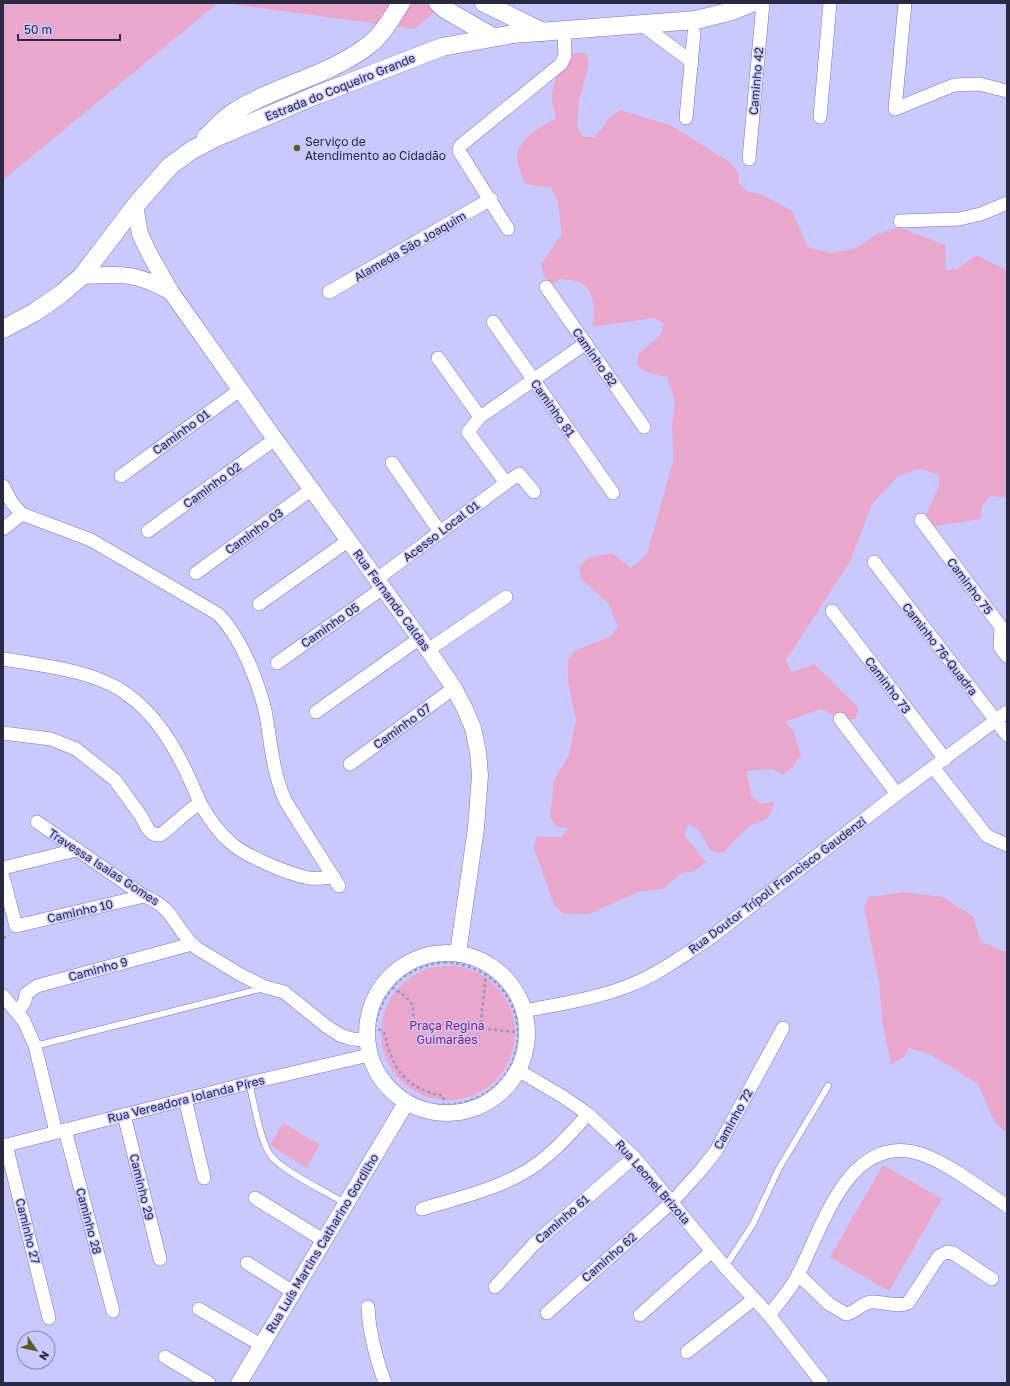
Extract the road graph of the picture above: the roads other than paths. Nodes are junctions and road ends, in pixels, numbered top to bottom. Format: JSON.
{"nodes":[{"id":1,"x":401,"y":3,"type":"edge"},
{"id":2,"x":438,"y":3,"type":"edge"},
{"id":3,"x":484,"y":3,"type":"edge"},
{"id":4,"x":752,"y":3,"type":"edge"},
{"id":5,"x":763,"y":3,"type":"edge"},
{"id":6,"x":830,"y":3,"type":"edge"},
{"id":7,"x":905,"y":3,"type":"edge"},
{"id":8,"x":640,"y":24,"type":"junction"},
{"id":9,"x":564,"y":31,"type":"junction"},
{"id":10,"x":544,"y":32,"type":"junction"},
{"id":11,"x":694,"y":33,"type":"dead end"},
{"id":12,"x":493,"y":37,"type":"junction"},
{"id":13,"x":692,"y":62,"type":"junction"},
{"id":14,"x":1007,"y":91,"type":"edge"},
{"id":15,"x":820,"y":117,"type":"dead end"},
{"id":16,"x":686,"y":118,"type":"dead end"},
{"id":17,"x":192,"y":150,"type":"junction"},
{"id":18,"x":749,"y":160,"type":"dead end"},
{"id":19,"x":491,"y":199,"type":"junction"},
{"id":20,"x":1007,"y":203,"type":"edge"},
{"id":21,"x":135,"y":206,"type":"junction"},
{"id":22,"x":900,"y":221,"type":"dead end"},
{"id":23,"x":508,"y":229,"type":"dead end"},
{"id":24,"x":150,"y":255,"type":"junction"},
{"id":25,"x":82,"y":276,"type":"junction"},
{"id":26,"x":136,"y":276,"type":"junction"},
{"id":27,"x":546,"y":287,"type":"dead end"},
{"id":28,"x":171,"y":292,"type":"junction"},
{"id":29,"x":329,"y":292,"type":"dead end"},
{"id":30,"x":493,"y":322,"type":"dead end"},
{"id":31,"x":3,"y":329,"type":"edge"},
{"id":32,"x":586,"y":343,"type":"junction"},
{"id":33,"x":438,"y":358,"type":"dead end"},
{"id":34,"x":533,"y":380,"type":"junction"},
{"id":35,"x":241,"y":389,"type":"junction"},
{"id":36,"x":480,"y":417,"type":"junction"},
{"id":37,"x":644,"y":427,"type":"dead end"},
{"id":38,"x":275,"y":439,"type":"junction"},
{"id":39,"x":392,"y":464,"type":"dead end"},
{"id":40,"x":121,"y":476,"type":"dead end"},
{"id":41,"x":506,"y":483,"type":"junction"},
{"id":42,"x":3,"y":486,"type":"edge"},
{"id":43,"x":312,"y":489,"type":"junction"},
{"id":44,"x":534,"y":492,"type":"dead end"},
{"id":45,"x":613,"y":493,"type":"dead end"},
{"id":46,"x":22,"y":514,"type":"junction"},
{"id":47,"x":921,"y":520,"type":"dead end"},
{"id":48,"x":3,"y":529,"type":"edge"},
{"id":49,"x":148,"y":531,"type":"dead end"},
{"id":50,"x":440,"y":532,"type":"junction"},
{"id":51,"x":349,"y":540,"type":"junction"},
{"id":52,"x":874,"y":562,"type":"dead end"},
{"id":53,"x":196,"y":573,"type":"dead end"},
{"id":54,"x":380,"y":584,"type":"junction"},
{"id":55,"x":506,"y":597,"type":"dead end"},
{"id":56,"x":259,"y":604,"type":"dead end"},
{"id":57,"x":832,"y":611,"type":"dead end"},
{"id":58,"x":424,"y":644,"type":"junction"},
{"id":59,"x":1007,"y":656,"type":"edge"},
{"id":60,"x":3,"y":659,"type":"edge"},
{"id":61,"x":277,"y":663,"type":"dead end"},
{"id":62,"x":454,"y":688,"type":"junction"},
{"id":63,"x":316,"y":712,"type":"dead end"},
{"id":64,"x":1007,"y":712,"type":"edge"},
{"id":65,"x":840,"y":719,"type":"dead end"},
{"id":66,"x":996,"y":721,"type":"junction"},
{"id":67,"x":3,"y":732,"type":"edge"},
{"id":68,"x":1007,"y":735,"type":"edge"},
{"id":69,"x":945,"y":759,"type":"junction"},
{"id":70,"x":350,"y":764,"type":"dead end"},
{"id":71,"x":933,"y":767,"type":"junction"},
{"id":72,"x":897,"y":794,"type":"junction"},
{"id":73,"x":200,"y":803,"type":"junction"},
{"id":74,"x":37,"y":822,"type":"dead end"},
{"id":75,"x":1007,"y":845,"type":"edge"},
{"id":76,"x":76,"y":850,"type":"junction"},
{"id":77,"x":3,"y":868,"type":"edge"},
{"id":78,"x":3,"y":877,"type":"edge"},
{"id":79,"x":144,"y":896,"type":"junction"},
{"id":80,"x":192,"y":944,"type":"junction"},
{"id":81,"x":458,"y":953,"type":"junction"},
{"id":82,"x":265,"y":987,"type":"junction"},
{"id":83,"x":3,"y":996,"type":"edge"},
{"id":84,"x":524,"y":1011,"type":"junction"},
{"id":85,"x":18,"y":1012,"type":"junction"},
{"id":86,"x":783,"y":1028,"type":"dead end"},
{"id":87,"x":35,"y":1046,"type":"junction"},
{"id":88,"x":367,"y":1047,"type":"junction"},
{"id":89,"x":519,"y":1060,"type":"junction"},
{"id":90,"x":249,"y":1083,"type":"junction"},
{"id":91,"x":828,"y":1086,"type":"dead end"},
{"id":92,"x":185,"y":1099,"type":"junction"},
{"id":93,"x":406,"y":1103,"type":"junction"},
{"id":94,"x":588,"y":1114,"type":"junction"},
{"id":95,"x":124,"y":1115,"type":"junction"},
{"id":96,"x":61,"y":1131,"type":"junction"},
{"id":97,"x":5,"y":1145,"type":"edge"},
{"id":98,"x":634,"y":1156,"type":"junction"},
{"id":99,"x":204,"y":1178,"type":"dead end"},
{"id":100,"x":255,"y":1198,"type":"dead end"},
{"id":101,"x":672,"y":1202,"type":"junction"},
{"id":102,"x":345,"y":1203,"type":"junction"},
{"id":103,"x":1007,"y":1206,"type":"edge"},
{"id":104,"x":422,"y":1209,"type":"dead end"},
{"id":105,"x":323,"y":1240,"type":"junction"},
{"id":106,"x":712,"y":1251,"type":"junction"},
{"id":107,"x":160,"y":1259,"type":"dead end"},
{"id":108,"x":247,"y":1263,"type":"dead end"},
{"id":109,"x":725,"y":1267,"type":"junction"},
{"id":110,"x":798,"y":1274,"type":"junction"},
{"id":111,"x":992,"y":1279,"type":"dead end"},
{"id":112,"x":495,"y":1288,"type":"dead end"},
{"id":113,"x":293,"y":1292,"type":"junction"},
{"id":114,"x":754,"y":1299,"type":"junction"},
{"id":115,"x":368,"y":1307,"type":"dead end"},
{"id":116,"x":200,"y":1309,"type":"dead end"},
{"id":117,"x":113,"y":1311,"type":"dead end"},
{"id":118,"x":547,"y":1313,"type":"dead end"},
{"id":119,"x":640,"y":1315,"type":"dead end"},
{"id":120,"x":769,"y":1315,"type":"junction"},
{"id":121,"x":49,"y":1318,"type":"dead end"},
{"id":122,"x":261,"y":1345,"type":"junction"},
{"id":123,"x":687,"y":1352,"type":"dead end"},
{"id":124,"x":165,"y":1357,"type":"dead end"},
{"id":125,"x":209,"y":1383,"type":"edge"},
{"id":126,"x":239,"y":1383,"type":"edge"},
{"id":127,"x":385,"y":1383,"type":"edge"},
{"id":128,"x":822,"y":1383,"type":"edge"}],
"edges":[{"from":1,"to":17,"type":"main road"},
{"from":2,"to":12,"type":"main road"},
{"from":3,"to":10,"type":"main road"},
{"from":4,"to":8,"type":"main road","name":"Estrada do Coqueiro Grande"},
{"from":5,"to":18,"type":"street","name":"Caminho 42"},
{"from":6,"to":15,"type":"street"},
{"from":7,"to":14,"type":"street"},
{"from":8,"to":9,"type":"main road","name":"Estrada do Coqueiro Grande"},
{"from":8,"to":13,"type":"street"},
{"from":9,"to":10,"type":"main road","name":"Estrada do Coqueiro Grande"},
{"from":9,"to":19,"type":"street"},
{"from":10,"to":12,"type":"main road","name":"Estrada do Coqueiro Grande"},
{"from":11,"to":13,"type":"street"},
{"from":12,"to":17,"type":"main road","name":"Estrada do Coqueiro Grande"},
{"from":13,"to":16,"type":"street"},
{"from":17,"to":21,"type":"main road","name":"Estrada do Coqueiro Grande"},
{"from":19,"to":23,"type":"street"},
{"from":19,"to":29,"type":"street","name":"Alameda São Joaquim"},
{"from":20,"to":22,"type":"street"},
{"from":21,"to":24,"type":"street","name":"Rua Fernando Caldas"},
{"from":21,"to":25,"type":"main road","name":"Estrada do Coqueiro Grande"},
{"from":24,"to":26,"type":"street"},
{"from":24,"to":28,"type":"street","name":"Rua Fernando Caldas"},
{"from":25,"to":26,"type":"street","name":"Rua Fernando Caldas"},
{"from":25,"to":31,"type":"main road","name":"Estrada do Coqueiro Grande"},
{"from":26,"to":28,"type":"street","name":"Rua Fernando Caldas"},
{"from":27,"to":32,"type":"street","name":"Caminho 82"},
{"from":28,"to":35,"type":"street","name":"Rua Fernando Caldas"},
{"from":30,"to":34,"type":"street","name":"Caminho 81"},
{"from":32,"to":34,"type":"street"},
{"from":32,"to":37,"type":"street","name":"Caminho 82"},
{"from":33,"to":36,"type":"street"},
{"from":34,"to":36,"type":"street"},
{"from":34,"to":45,"type":"street","name":"Caminho 81"},
{"from":35,"to":38,"type":"street","name":"Rua Fernando Caldas"},
{"from":35,"to":40,"type":"street","name":"Caminho 01"},
{"from":36,"to":41,"type":"street"},
{"from":38,"to":43,"type":"street","name":"Rua Fernando Caldas"},
{"from":38,"to":49,"type":"street","name":"Caminho 02"},
{"from":39,"to":50,"type":"street"},
{"from":41,"to":44,"type":"street"},
{"from":41,"to":50,"type":"street","name":"Acesso Local 01"},
{"from":42,"to":46,"type":"street"},
{"from":43,"to":51,"type":"street","name":"Rua Fernando Caldas"},
{"from":43,"to":53,"type":"street","name":"Caminho 03"},
{"from":46,"to":48,"type":"street"},
{"from":46,"to":73,"type":"street"},
{"from":47,"to":59,"type":"street","name":"Caminho 75"},
{"from":50,"to":54,"type":"street","name":"Acesso Local 01"},
{"from":51,"to":54,"type":"street","name":"Rua Fernando Caldas"},
{"from":51,"to":56,"type":"street"},
{"from":52,"to":66,"type":"street","name":"Caminho 76-Quadra"},
{"from":54,"to":58,"type":"street","name":"Rua Fernando Caldas"},
{"from":54,"to":61,"type":"street","name":"Caminho 05"},
{"from":55,"to":58,"type":"street"},
{"from":57,"to":69,"type":"street","name":"Caminho 73"},
{"from":58,"to":62,"type":"street","name":"Rua Fernando Caldas"},
{"from":58,"to":63,"type":"street"},
{"from":60,"to":73,"type":"street"},
{"from":62,"to":70,"type":"street","name":"Caminho 07"},
{"from":62,"to":81,"type":"street","name":"Rua Fernando Caldas"},
{"from":64,"to":66,"type":"street","name":"Rua Doutor Trípoli Francisco Gaudenzi"},
{"from":65,"to":72,"type":"street"},
{"from":66,"to":68,"type":"street","name":"Caminho 76-Quadra"},
{"from":66,"to":69,"type":"street","name":"Rua Doutor Trípoli Francisco Gaudenzi"},
{"from":67,"to":73,"type":"street"},
{"from":69,"to":71,"type":"street","name":"Rua Doutor Trípoli Francisco Gaudenzi"},
{"from":71,"to":72,"type":"street","name":"Rua Doutor Trípoli Francisco Gaudenzi"},
{"from":71,"to":75,"type":"street"},
{"from":72,"to":84,"type":"street","name":"Rua Doutor Trípoli Francisco Gaudenzi"},
{"from":74,"to":76,"type":"street","name":"Travessa Isaias Gomes"},
{"from":76,"to":77,"type":"street"},
{"from":76,"to":79,"type":"street","name":"Travessa Isaias Gomes"},
{"from":78,"to":79,"type":"street","name":"Caminho 10"},
{"from":79,"to":80,"type":"street","name":"Travessa Isaias Gomes"},
{"from":80,"to":82,"type":"street","name":"Travessa Isaias Gomes"},
{"from":80,"to":85,"type":"street","name":"Caminho 9"},
{"from":81,"to":84,"type":"street"},
{"from":81,"to":88,"type":"street"},
{"from":82,"to":87,"type":"lane"},
{"from":82,"to":88,"type":"street","name":"Travessa Isaias Gomes"},
{"from":83,"to":85,"type":"street","name":"Caminho 28"},
{"from":84,"to":89,"type":"street"},
{"from":85,"to":87,"type":"street","name":"Caminho 28"},
{"from":86,"to":101,"type":"street","name":"Caminho 72"},
{"from":87,"to":96,"type":"street","name":"Caminho 28"},
{"from":88,"to":90,"type":"street","name":"Rua Vereadora Iolanda Píres"},
{"from":88,"to":93,"type":"street"},
{"from":89,"to":93,"type":"street"},
{"from":89,"to":94,"type":"street","name":"Rua Leonel Brizola"},
{"from":90,"to":92,"type":"street","name":"Rua Vereadora Iolanda Píres"},
{"from":90,"to":102,"type":"lane"},
{"from":91,"to":109,"type":"lane"},
{"from":92,"to":95,"type":"street","name":"Rua Vereadora Iolanda Píres"},
{"from":92,"to":99,"type":"street"},
{"from":93,"to":102,"type":"street","name":"Rua Luís Martins Catharino Gordilho"},
{"from":94,"to":98,"type":"street","name":"Rua Leonel Brizola"},
{"from":94,"to":104,"type":"street"},
{"from":95,"to":96,"type":"street","name":"Rua Vereadora Iolanda Píres"},
{"from":95,"to":107,"type":"street","name":"Caminho 29"},
{"from":96,"to":97,"type":"street","name":"Rua Vereadora Iolanda Píres"},
{"from":96,"to":117,"type":"street","name":"Caminho 28"},
{"from":97,"to":121,"type":"street","name":"Caminho 27"},
{"from":98,"to":101,"type":"street","name":"Rua Leonel Brizola"},
{"from":98,"to":112,"type":"street","name":"Caminho 61"},
{"from":100,"to":105,"type":"street"},
{"from":101,"to":106,"type":"street","name":"Rua Leonel Brizola"},
{"from":101,"to":118,"type":"street","name":"Caminho 62"},
{"from":102,"to":105,"type":"street","name":"Rua Luís Martins Catharino Gordilho"},
{"from":103,"to":110,"type":"street"},
{"from":105,"to":113,"type":"street","name":"Rua Luís Martins Catharino Gordilho"},
{"from":106,"to":109,"type":"street","name":"Rua Leonel Brizola"},
{"from":106,"to":119,"type":"street"},
{"from":108,"to":113,"type":"street"},
{"from":109,"to":114,"type":"street","name":"Rua Leonel Brizola"},
{"from":110,"to":111,"type":"street"},
{"from":110,"to":120,"type":"street"},
{"from":113,"to":122,"type":"street","name":"Rua Luís Martins Catharino Gordilho"},
{"from":114,"to":120,"type":"street","name":"Rua Leonel Brizola"},
{"from":114,"to":123,"type":"street"},
{"from":115,"to":127,"type":"street"},
{"from":116,"to":122,"type":"street"},
{"from":120,"to":128,"type":"street","name":"Rua Leonel Brizola"},
{"from":122,"to":126,"type":"street","name":"Rua Luís Martins Catharino Gordilho"},
{"from":124,"to":125,"type":"street"}]}
